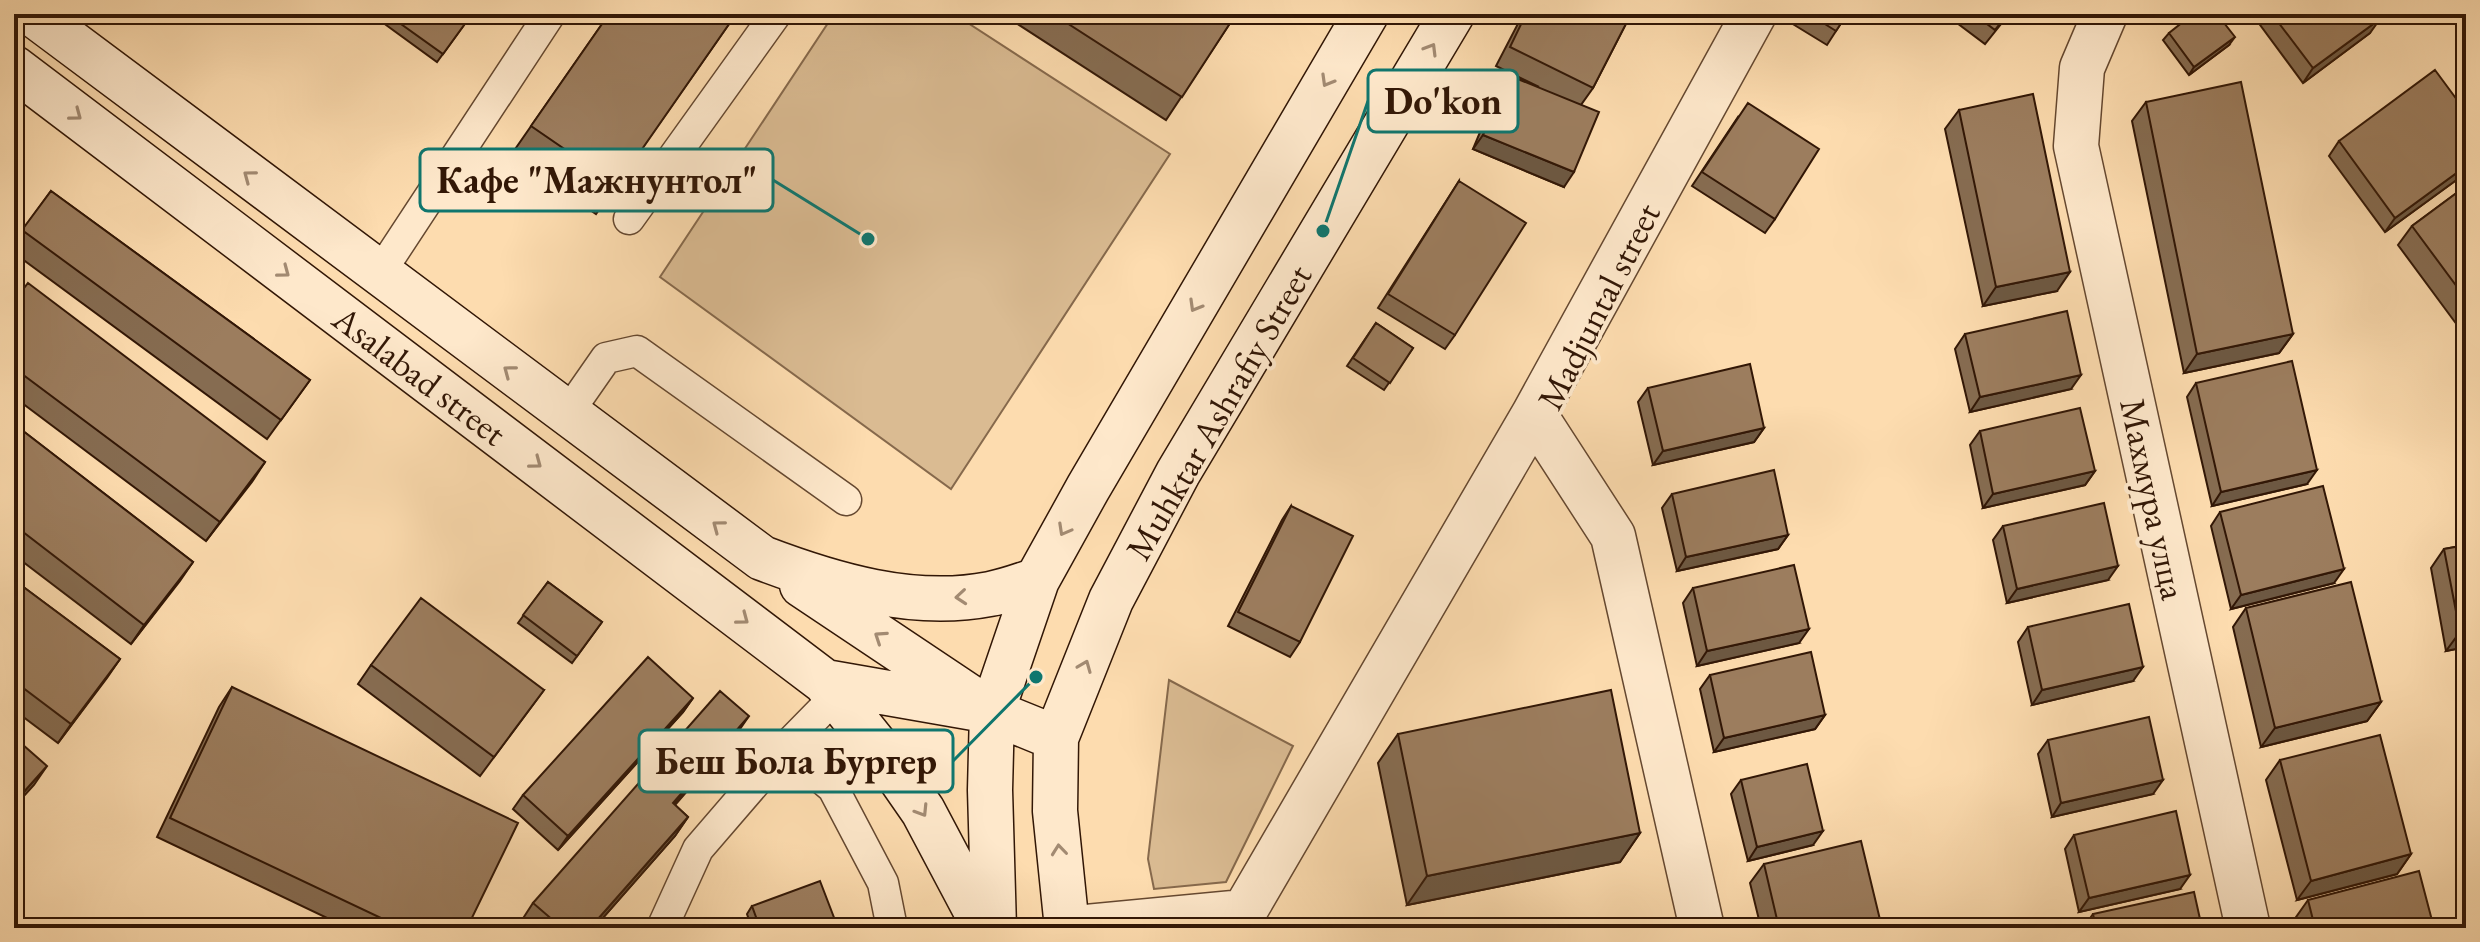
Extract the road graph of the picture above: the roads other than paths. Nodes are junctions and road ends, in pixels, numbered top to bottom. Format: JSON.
{"nodes":[{"id":1,"x":33,"y":14,"type":"edge"},
{"id":2,"x":550,"y":14,"type":"edge"},
{"id":3,"x":776,"y":14,"type":"edge"},
{"id":4,"x":1366,"y":14,"type":"edge"},
{"id":5,"x":1452,"y":14,"type":"edge"},
{"id":6,"x":1754,"y":14,"type":"edge"},
{"id":7,"x":2105,"y":14,"type":"edge"},
{"id":8,"x":14,"y":68,"type":"edge"},
{"id":9,"x":629,"y":219,"type":"edge"},
{"id":10,"x":379,"y":274,"type":"junction"},
{"id":11,"x":567,"y":414,"type":"junction"},
{"id":12,"x":1534,"y":414,"type":"junction"},
{"id":13,"x":846,"y":500,"type":"dead end"},
{"id":14,"x":762,"y":558,"type":"junction"},
{"id":15,"x":1037,"y":580,"type":"junction"},
{"id":16,"x":831,"y":688,"type":"junction"},
{"id":17,"x":992,"y":712,"type":"junction"},
{"id":18,"x":1056,"y":738,"type":"junction"},
{"id":19,"x":785,"y":748,"type":"junction"},
{"id":20,"x":662,"y":928,"type":"edge"},
{"id":21,"x":892,"y":928,"type":"edge"},
{"id":22,"x":985,"y":928,"type":"edge"},
{"id":23,"x":994,"y":928,"type":"edge"},
{"id":24,"x":1067,"y":928,"type":"edge"},
{"id":25,"x":1076,"y":928,"type":"edge"},
{"id":26,"x":1702,"y":928,"type":"edge"},
{"id":27,"x":2248,"y":928,"type":"edge"}],
"edges":[{"from":10,"to":1,"type":"main road","name":"Asalabad street","one_way":true},
{"from":2,"to":10,"type":"lane"},
{"from":3,"to":9,"type":"lane"},
{"from":4,"to":15,"type":"main road","name":"Muhktar Ashrafiy Street","one_way":true},
{"from":18,"to":5,"type":"main road","name":"Muhktar Ashrafiy Street","one_way":true},
{"from":6,"to":12,"type":"main road","name":"Madjuntal street"},
{"from":7,"to":27,"type":"main road","name":"Махмура улца"},
{"from":8,"to":16,"type":"main road","name":"Asalabad street","one_way":true},
{"from":11,"to":10,"type":"main road","name":"Asalabad street","one_way":true},
{"from":11,"to":13,"type":"lane"},
{"from":14,"to":11,"type":"main road","name":"Asalabad street","one_way":true},
{"from":12,"to":25,"type":"main road"},
{"from":12,"to":26,"type":"main road","name":"Madjuntal street"},
{"from":15,"to":14,"type":"main road","name":"Asalabad street","one_way":true},
{"from":17,"to":14,"type":"main road","name":"Asalabad street","one_way":true},
{"from":15,"to":17,"type":"main road","name":"Muhktar Ashrafiy Street"},
{"from":16,"to":17,"type":"main road","name":"Asalabad street"},
{"from":16,"to":19,"type":"lane"},
{"from":16,"to":22,"type":"main road","name":"Asalabad street","one_way":true},
{"from":17,"to":18,"type":"main road","name":"Asalabad street"},
{"from":17,"to":23,"type":"main road","name":"Muhktar Ashrafiy Street"},
{"from":24,"to":18,"type":"main road","one_way":true},
{"from":19,"to":20,"type":"lane"},
{"from":19,"to":21,"type":"lane"}]}
